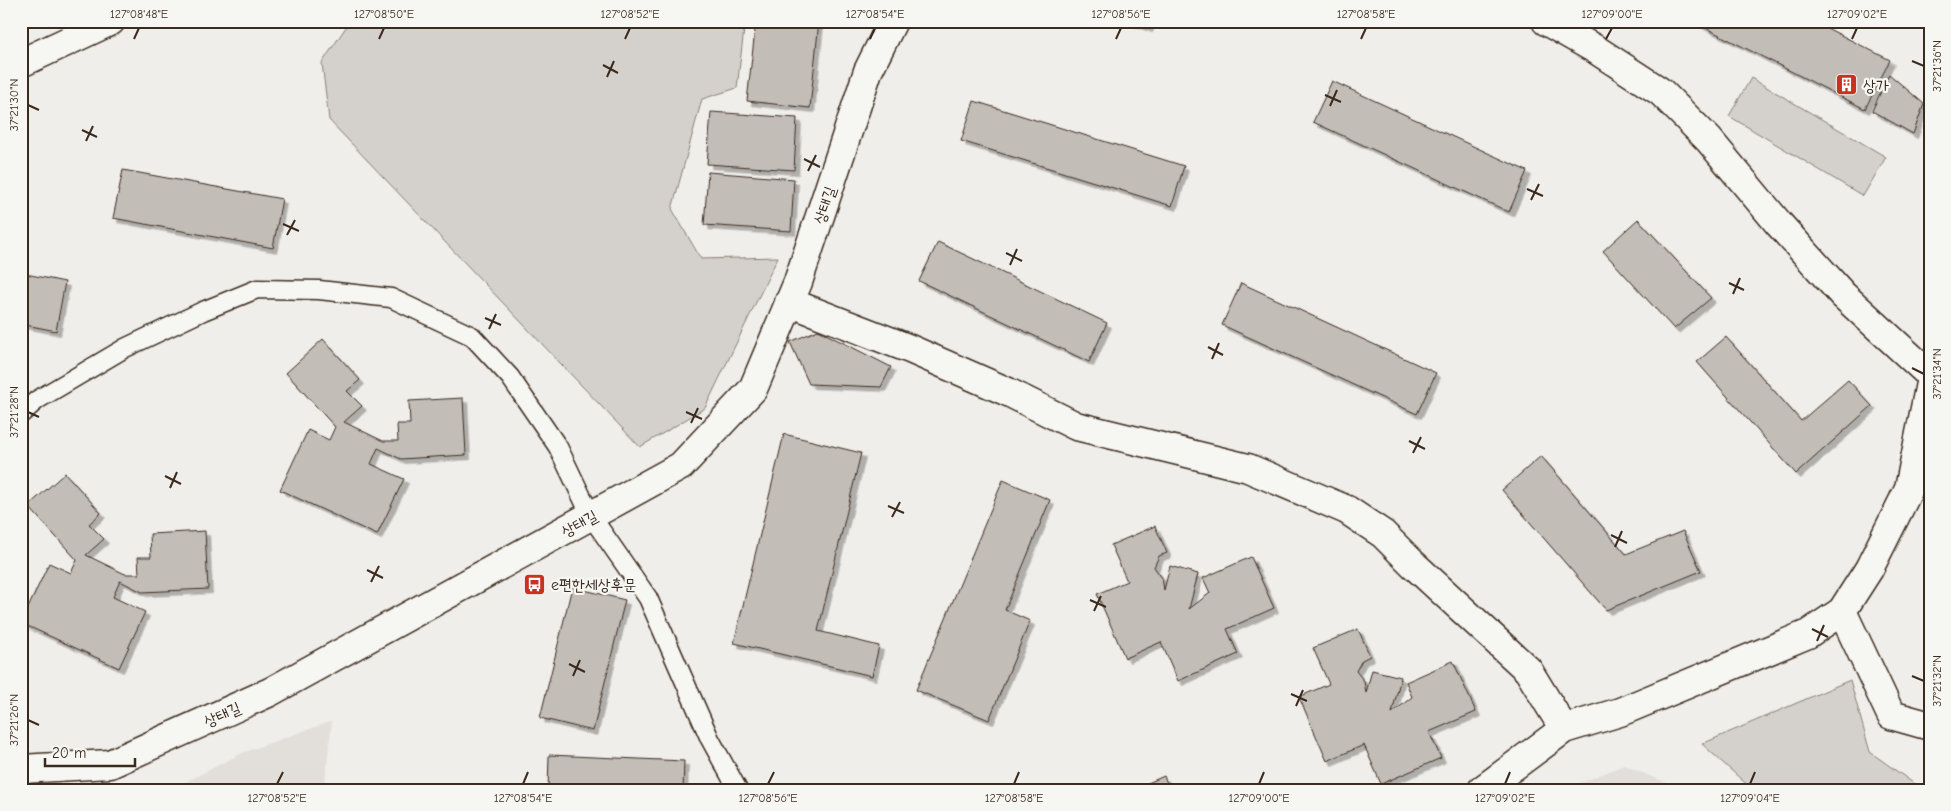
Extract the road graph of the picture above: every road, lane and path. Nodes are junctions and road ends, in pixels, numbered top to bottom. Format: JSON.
{"nodes":[{"id":1,"x":111,"y":21,"type":"edge"},
{"id":2,"x":893,"y":21,"type":"edge"},
{"id":3,"x":1546,"y":21,"type":"edge"},
{"id":4,"x":21,"y":63,"type":"edge"},
{"id":5,"x":789,"y":302,"type":"junction"},
{"id":6,"x":1930,"y":375,"type":"edge"},
{"id":7,"x":1930,"y":383,"type":"edge"},
{"id":8,"x":21,"y":414,"type":"edge"},
{"id":9,"x":591,"y":516,"type":"junction"},
{"id":10,"x":1842,"y":611,"type":"junction"},
{"id":11,"x":1930,"y":726,"type":"edge"},
{"id":12,"x":1564,"y":729,"type":"junction"},
{"id":13,"x":21,"y":770,"type":"edge"},
{"id":14,"x":738,"y":790,"type":"edge"},
{"id":15,"x":1482,"y":790,"type":"edge"}],
"edges":[{"from":1,"to":4,"type":"street"},
{"from":2,"to":5,"type":"street","name":"상태길"},
{"from":3,"to":6,"type":"street"},
{"from":5,"to":9,"type":"street","name":"상태길"},
{"from":5,"to":12,"type":"street"},
{"from":7,"to":10,"type":"street"},
{"from":8,"to":9,"type":"lane"},
{"from":9,"to":13,"type":"street","name":"상태길"},
{"from":9,"to":14,"type":"lane"},
{"from":10,"to":11,"type":"street"},
{"from":10,"to":12,"type":"street"},
{"from":12,"to":15,"type":"street"}]}
